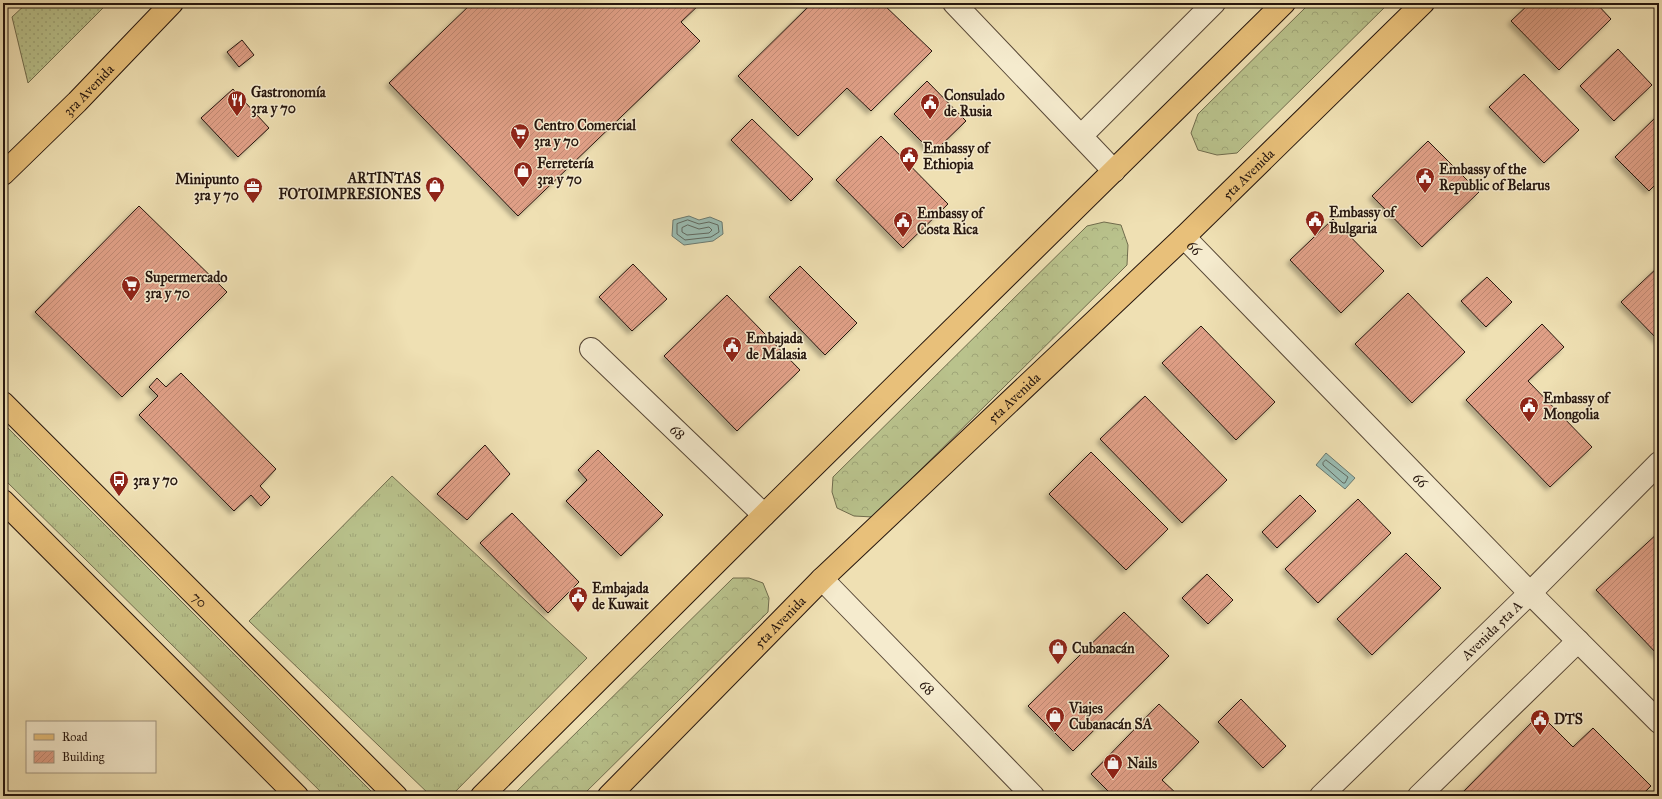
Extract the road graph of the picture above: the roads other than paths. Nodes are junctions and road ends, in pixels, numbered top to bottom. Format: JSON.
{"nodes":[{"id":1,"x":172,"y":3,"type":"edge"},
{"id":2,"x":954,"y":3,"type":"edge"},
{"id":3,"x":1214,"y":3,"type":"edge"},
{"id":4,"x":1284,"y":3,"type":"edge"},
{"id":5,"x":1423,"y":3,"type":"edge"},
{"id":6,"x":1081,"y":136,"type":"junction"},
{"id":7,"x":1114,"y":172,"type":"junction"},
{"id":8,"x":3,"y":174,"type":"edge"},
{"id":9,"x":1184,"y":237,"type":"junction"},
{"id":10,"x":591,"y":349,"type":"dead end"},
{"id":11,"x":3,"y":403,"type":"edge"},
{"id":12,"x":1659,"y":463,"type":"edge"},
{"id":13,"x":3,"y":501,"type":"edge"},
{"id":14,"x":764,"y":515,"type":"junction"},
{"id":15,"x":822,"y":579,"type":"junction"},
{"id":16,"x":1530,"y":593,"type":"junction"},
{"id":17,"x":1578,"y":641,"type":"junction"},
{"id":18,"x":1659,"y":722,"type":"edge"},
{"id":19,"x":297,"y":796,"type":"edge"},
{"id":20,"x":396,"y":796,"type":"edge"},
{"id":21,"x":482,"y":796,"type":"edge"},
{"id":22,"x":608,"y":796,"type":"edge"},
{"id":23,"x":1033,"y":796,"type":"edge"},
{"id":24,"x":1321,"y":796,"type":"edge"},
{"id":25,"x":1419,"y":796,"type":"edge"}],
"edges":[{"from":1,"to":8,"type":"main road","name":"3ra Avenida"},
{"from":2,"to":6,"type":"street"},
{"from":3,"to":6,"type":"street"},
{"from":4,"to":7,"type":"main road"},
{"from":5,"to":9,"type":"main road","name":"5ta Avenida"},
{"from":6,"to":7,"type":"street"},
{"from":7,"to":14,"type":"main road"},
{"from":9,"to":15,"type":"main road","name":"5ta Avenida"},
{"from":9,"to":16,"type":"street","name":"66"},
{"from":10,"to":14,"type":"street","name":"68"},
{"from":11,"to":20,"type":"main road","name":"70"},
{"from":12,"to":16,"type":"street","name":"Avenida 5ta A"},
{"from":13,"to":19,"type":"main road"},
{"from":14,"to":21,"type":"main road"},
{"from":15,"to":22,"type":"main road","name":"5ta Avenida"},
{"from":15,"to":23,"type":"street","name":"68"},
{"from":16,"to":17,"type":"street","name":"66"},
{"from":16,"to":24,"type":"street","name":"Avenida 5ta A"},
{"from":17,"to":18,"type":"street","name":"66"},
{"from":17,"to":25,"type":"street"}]}
